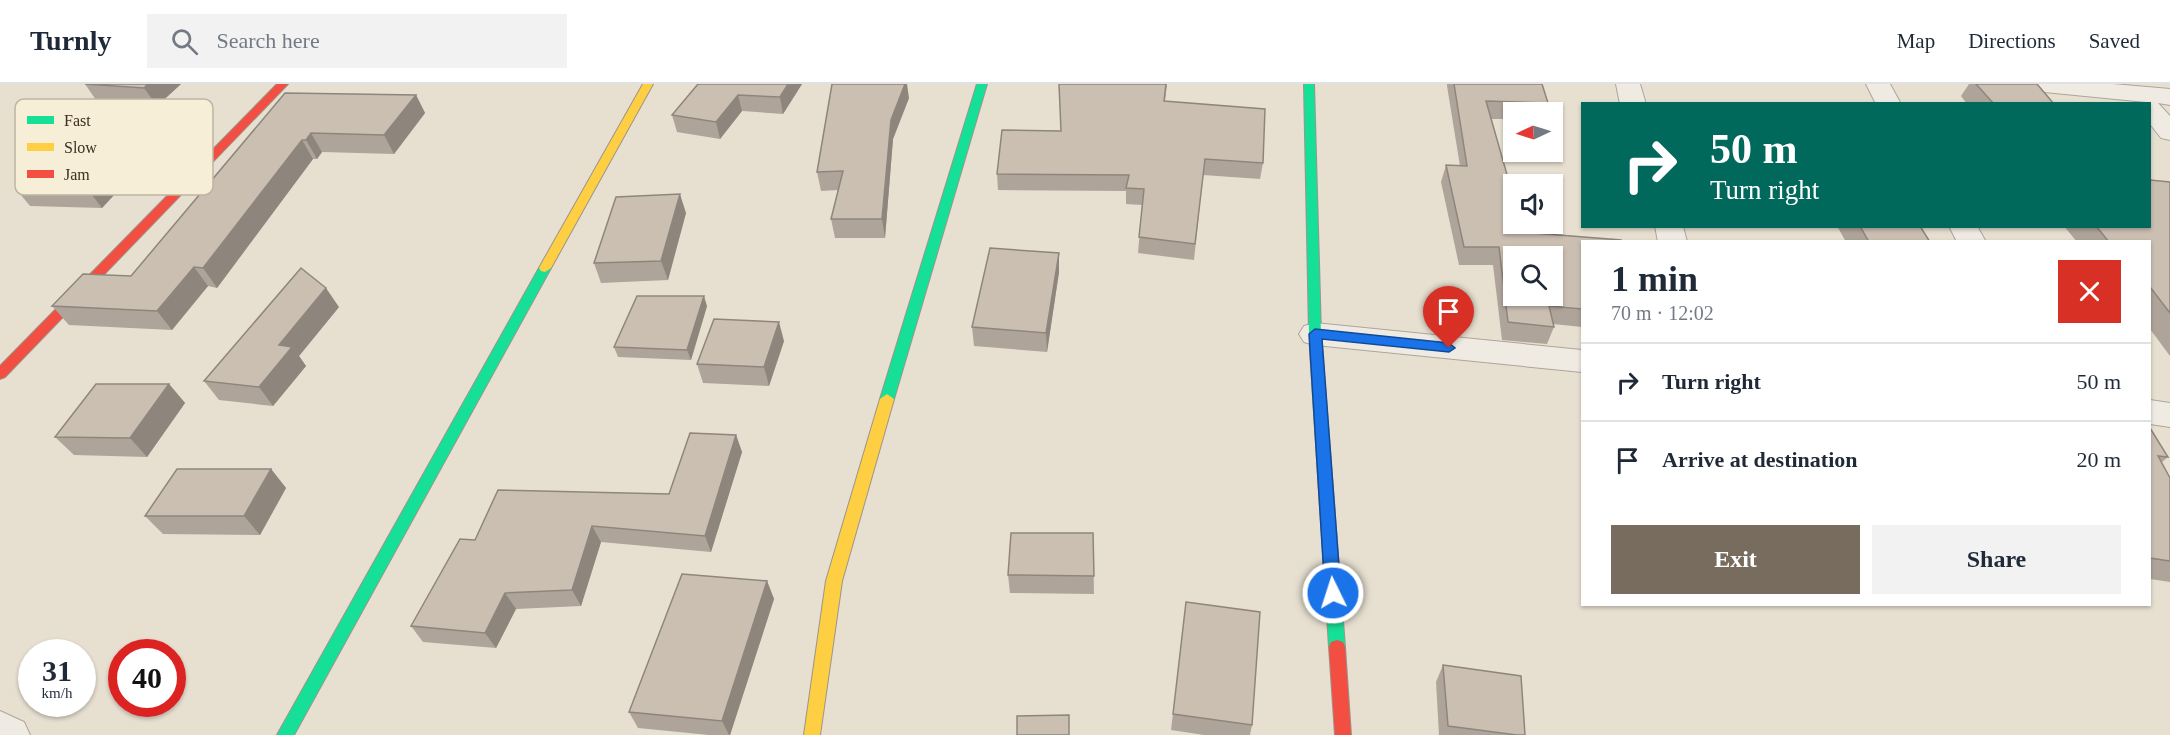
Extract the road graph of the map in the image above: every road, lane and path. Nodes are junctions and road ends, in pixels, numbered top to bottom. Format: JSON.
{"nodes":[{"id":1,"x":283,"y":84,"type":"edge"},
{"id":2,"x":648,"y":84,"type":"edge"},
{"id":3,"x":982,"y":84,"type":"edge"},
{"id":4,"x":1309,"y":84,"type":"edge"},
{"id":5,"x":1628,"y":84,"type":"edge"},
{"id":6,"x":1878,"y":84,"type":"edge"},
{"id":7,"x":2034,"y":84,"type":"edge"},
{"id":8,"x":2139,"y":97,"type":"edge"},
{"id":9,"x":2170,"y":97,"type":"edge"},
{"id":10,"x":1632,"y":102,"type":"edge"},
{"id":11,"x":1888,"y":102,"type":"edge"},
{"id":12,"x":2151,"y":111,"type":"edge"},
{"id":13,"x":2170,"y":132,"type":"edge"},
{"id":14,"x":213,"y":156,"type":"edge"},
{"id":15,"x":175,"y":195,"type":"edge"},
{"id":16,"x":1315,"y":334,"type":"junction"},
{"id":17,"x":1581,"y":361,"type":"edge"},
{"id":18,"x":0,"y":374,"type":"edge"},
{"id":19,"x":2151,"y":412,"type":"edge"},
{"id":20,"x":2170,"y":415,"type":"edge"},
{"id":21,"x":0,"y":730,"type":"edge"},
{"id":22,"x":9,"y":735,"type":"edge"},
{"id":23,"x":285,"y":735,"type":"edge"},
{"id":24,"x":812,"y":735,"type":"edge"},
{"id":25,"x":1343,"y":735,"type":"edge"}],
"edges":[{"from":1,"to":14,"type":"street"},
{"from":2,"to":23,"type":"street"},
{"from":3,"to":24,"type":"street"},
{"from":4,"to":16,"type":"street"},
{"from":5,"to":10,"type":"street"},
{"from":6,"to":11,"type":"street"},
{"from":7,"to":8,"type":"street"},
{"from":8,"to":9,"type":"street"},
{"from":12,"to":13,"type":"street"},
{"from":15,"to":18,"type":"street"},
{"from":16,"to":17,"type":"street"},
{"from":16,"to":25,"type":"street"},
{"from":19,"to":20,"type":"street"},
{"from":21,"to":22,"type":"street"}]}
